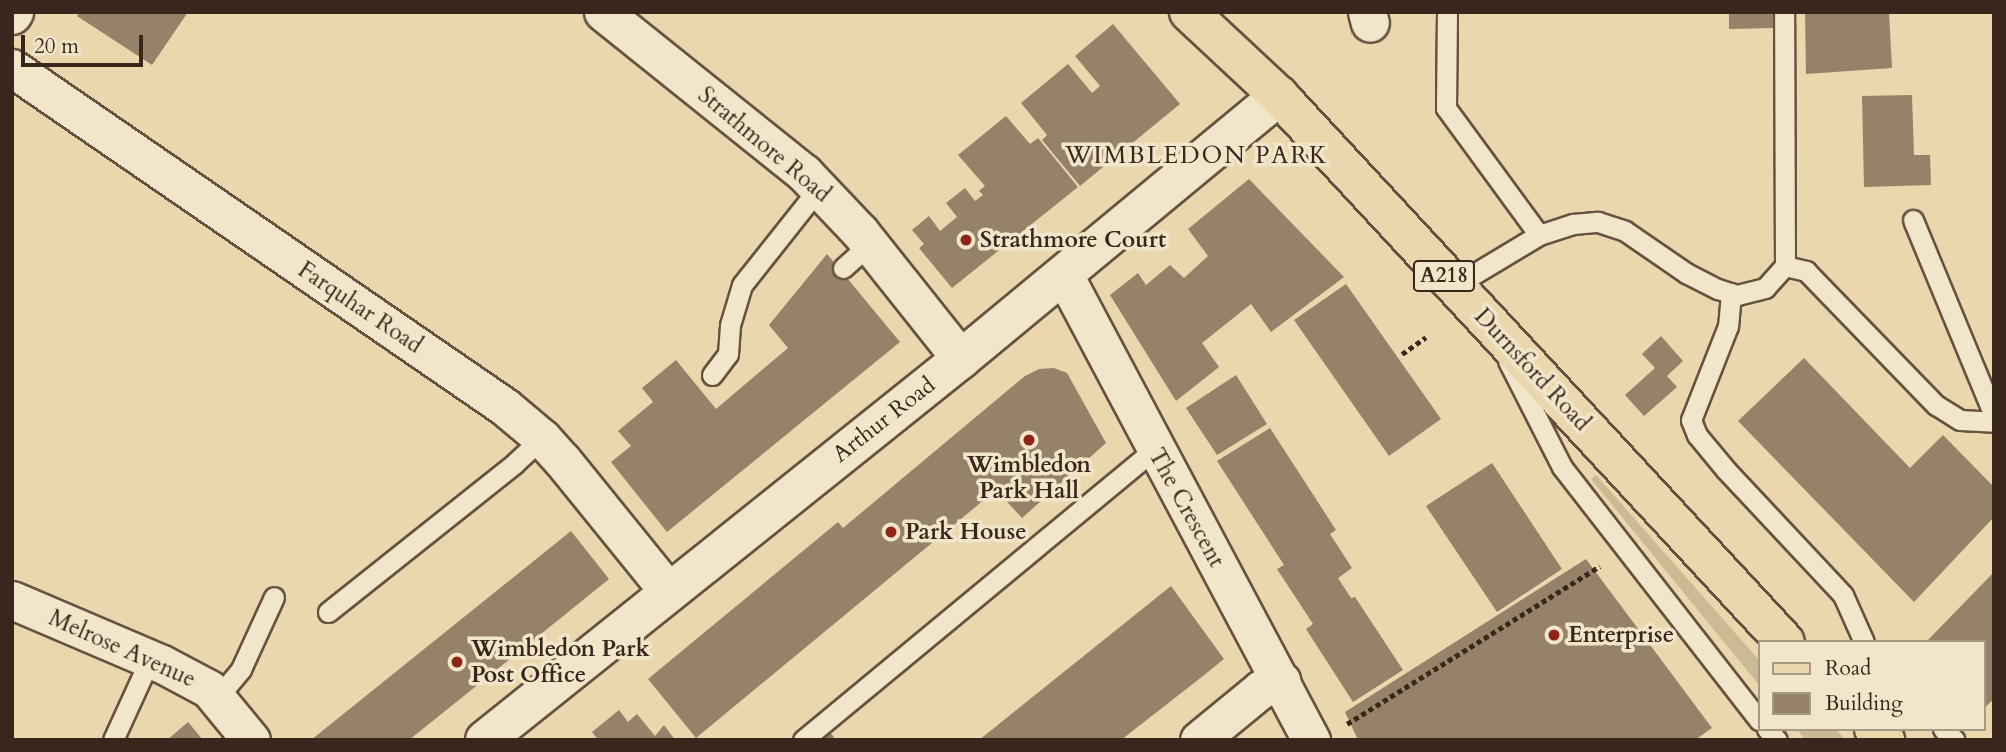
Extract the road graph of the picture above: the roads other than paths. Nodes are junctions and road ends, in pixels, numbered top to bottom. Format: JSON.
{"nodes":[{"id":1,"x":603,"y":12,"type":"edge"},
{"id":2,"x":1189,"y":12,"type":"edge"},
{"id":3,"x":1447,"y":12,"type":"edge"},
{"id":4,"x":1784,"y":12,"type":"edge"},
{"id":5,"x":12,"y":68,"type":"edge"},
{"id":6,"x":1279,"y":96,"type":"junction"},
{"id":7,"x":819,"y":188,"type":"junction"},
{"id":8,"x":1913,"y":220,"type":"dead end"},
{"id":9,"x":1539,"y":235,"type":"junction"},
{"id":10,"x":870,"y":244,"type":"junction"},
{"id":11,"x":1785,"y":266,"type":"junction"},
{"id":12,"x":844,"y":268,"type":"dead end"},
{"id":13,"x":1064,"y":275,"type":"junction"},
{"id":14,"x":1454,"y":286,"type":"junction"},
{"id":15,"x":1731,"y":293,"type":"junction"},
{"id":16,"x":1490,"y":326,"type":"junction"},
{"id":17,"x":961,"y":359,"type":"junction"},
{"id":18,"x":712,"y":375,"type":"dead end"},
{"id":19,"x":1994,"y":416,"type":"edge"},
{"id":20,"x":1994,"y":422,"type":"edge"},
{"id":21,"x":542,"y":438,"type":"junction"},
{"id":22,"x":1154,"y":450,"type":"junction"},
{"id":23,"x":668,"y":592,"type":"junction"},
{"id":24,"x":274,"y":597,"type":"dead end"},
{"id":25,"x":12,"y":600,"type":"edge"},
{"id":26,"x":328,"y":612,"type":"dead end"},
{"id":27,"x":1783,"y":640,"type":"edge"},
{"id":28,"x":1863,"y":640,"type":"edge"},
{"id":29,"x":150,"y":659,"type":"junction"},
{"id":30,"x":1281,"y":681,"type":"junction"},
{"id":31,"x":218,"y":698,"type":"junction"},
{"id":32,"x":1758,"y":719,"type":"edge"},
{"id":33,"x":113,"y":740,"type":"edge"},
{"id":34,"x":251,"y":740,"type":"edge"},
{"id":35,"x":485,"y":740,"type":"edge"},
{"id":36,"x":803,"y":740,"type":"edge"},
{"id":37,"x":1199,"y":740,"type":"edge"},
{"id":38,"x":1311,"y":740,"type":"edge"}],
"edges":[{"from":1,"to":7,"type":"street","name":"Strathmore Road"},
{"from":2,"to":6,"type":"main road","name":"Durnsford Road","number":"A218"},
{"from":3,"to":9,"type":"lane"},
{"from":4,"to":11,"type":"lane"},
{"from":5,"to":21,"type":"street","name":"Farquhar Road"},
{"from":6,"to":13,"type":"street","name":"Arthur Road"},
{"from":6,"to":14,"type":"main road","name":"Durnsford Road","number":"A218"},
{"from":7,"to":10,"type":"street","name":"Strathmore Road"},
{"from":7,"to":18,"type":"lane"},
{"from":8,"to":19,"type":"lane"},
{"from":9,"to":14,"type":"lane"},
{"from":9,"to":15,"type":"lane"},
{"from":10,"to":12,"type":"lane"},
{"from":10,"to":17,"type":"street","name":"Strathmore Road"},
{"from":11,"to":15,"type":"lane"},
{"from":11,"to":20,"type":"lane"},
{"from":13,"to":17,"type":"street","name":"Arthur Road"},
{"from":13,"to":22,"type":"street","name":"The Crescent"},
{"from":14,"to":16,"type":"main road","name":"Durnsford Road","number":"A218"},
{"from":15,"to":28,"type":"lane"},
{"from":16,"to":27,"type":"main road","name":"Durnsford Road","number":"A218"},
{"from":16,"to":32,"type":"lane"},
{"from":17,"to":23,"type":"street","name":"Arthur Road"},
{"from":21,"to":23,"type":"street","name":"Farquhar Road"},
{"from":21,"to":26,"type":"lane"},
{"from":22,"to":30,"type":"street","name":"The Crescent"},
{"from":22,"to":36,"type":"lane"},
{"from":23,"to":35,"type":"street","name":"Arthur Road"},
{"from":24,"to":31,"type":"lane"},
{"from":25,"to":29,"type":"street","name":"Melrose Avenue"},
{"from":29,"to":31,"type":"street","name":"Melrose Avenue"},
{"from":29,"to":33,"type":"lane"},
{"from":30,"to":37,"type":"street"},
{"from":30,"to":38,"type":"street","name":"The Crescent"},
{"from":31,"to":34,"type":"street","name":"Melrose Avenue"}]}
